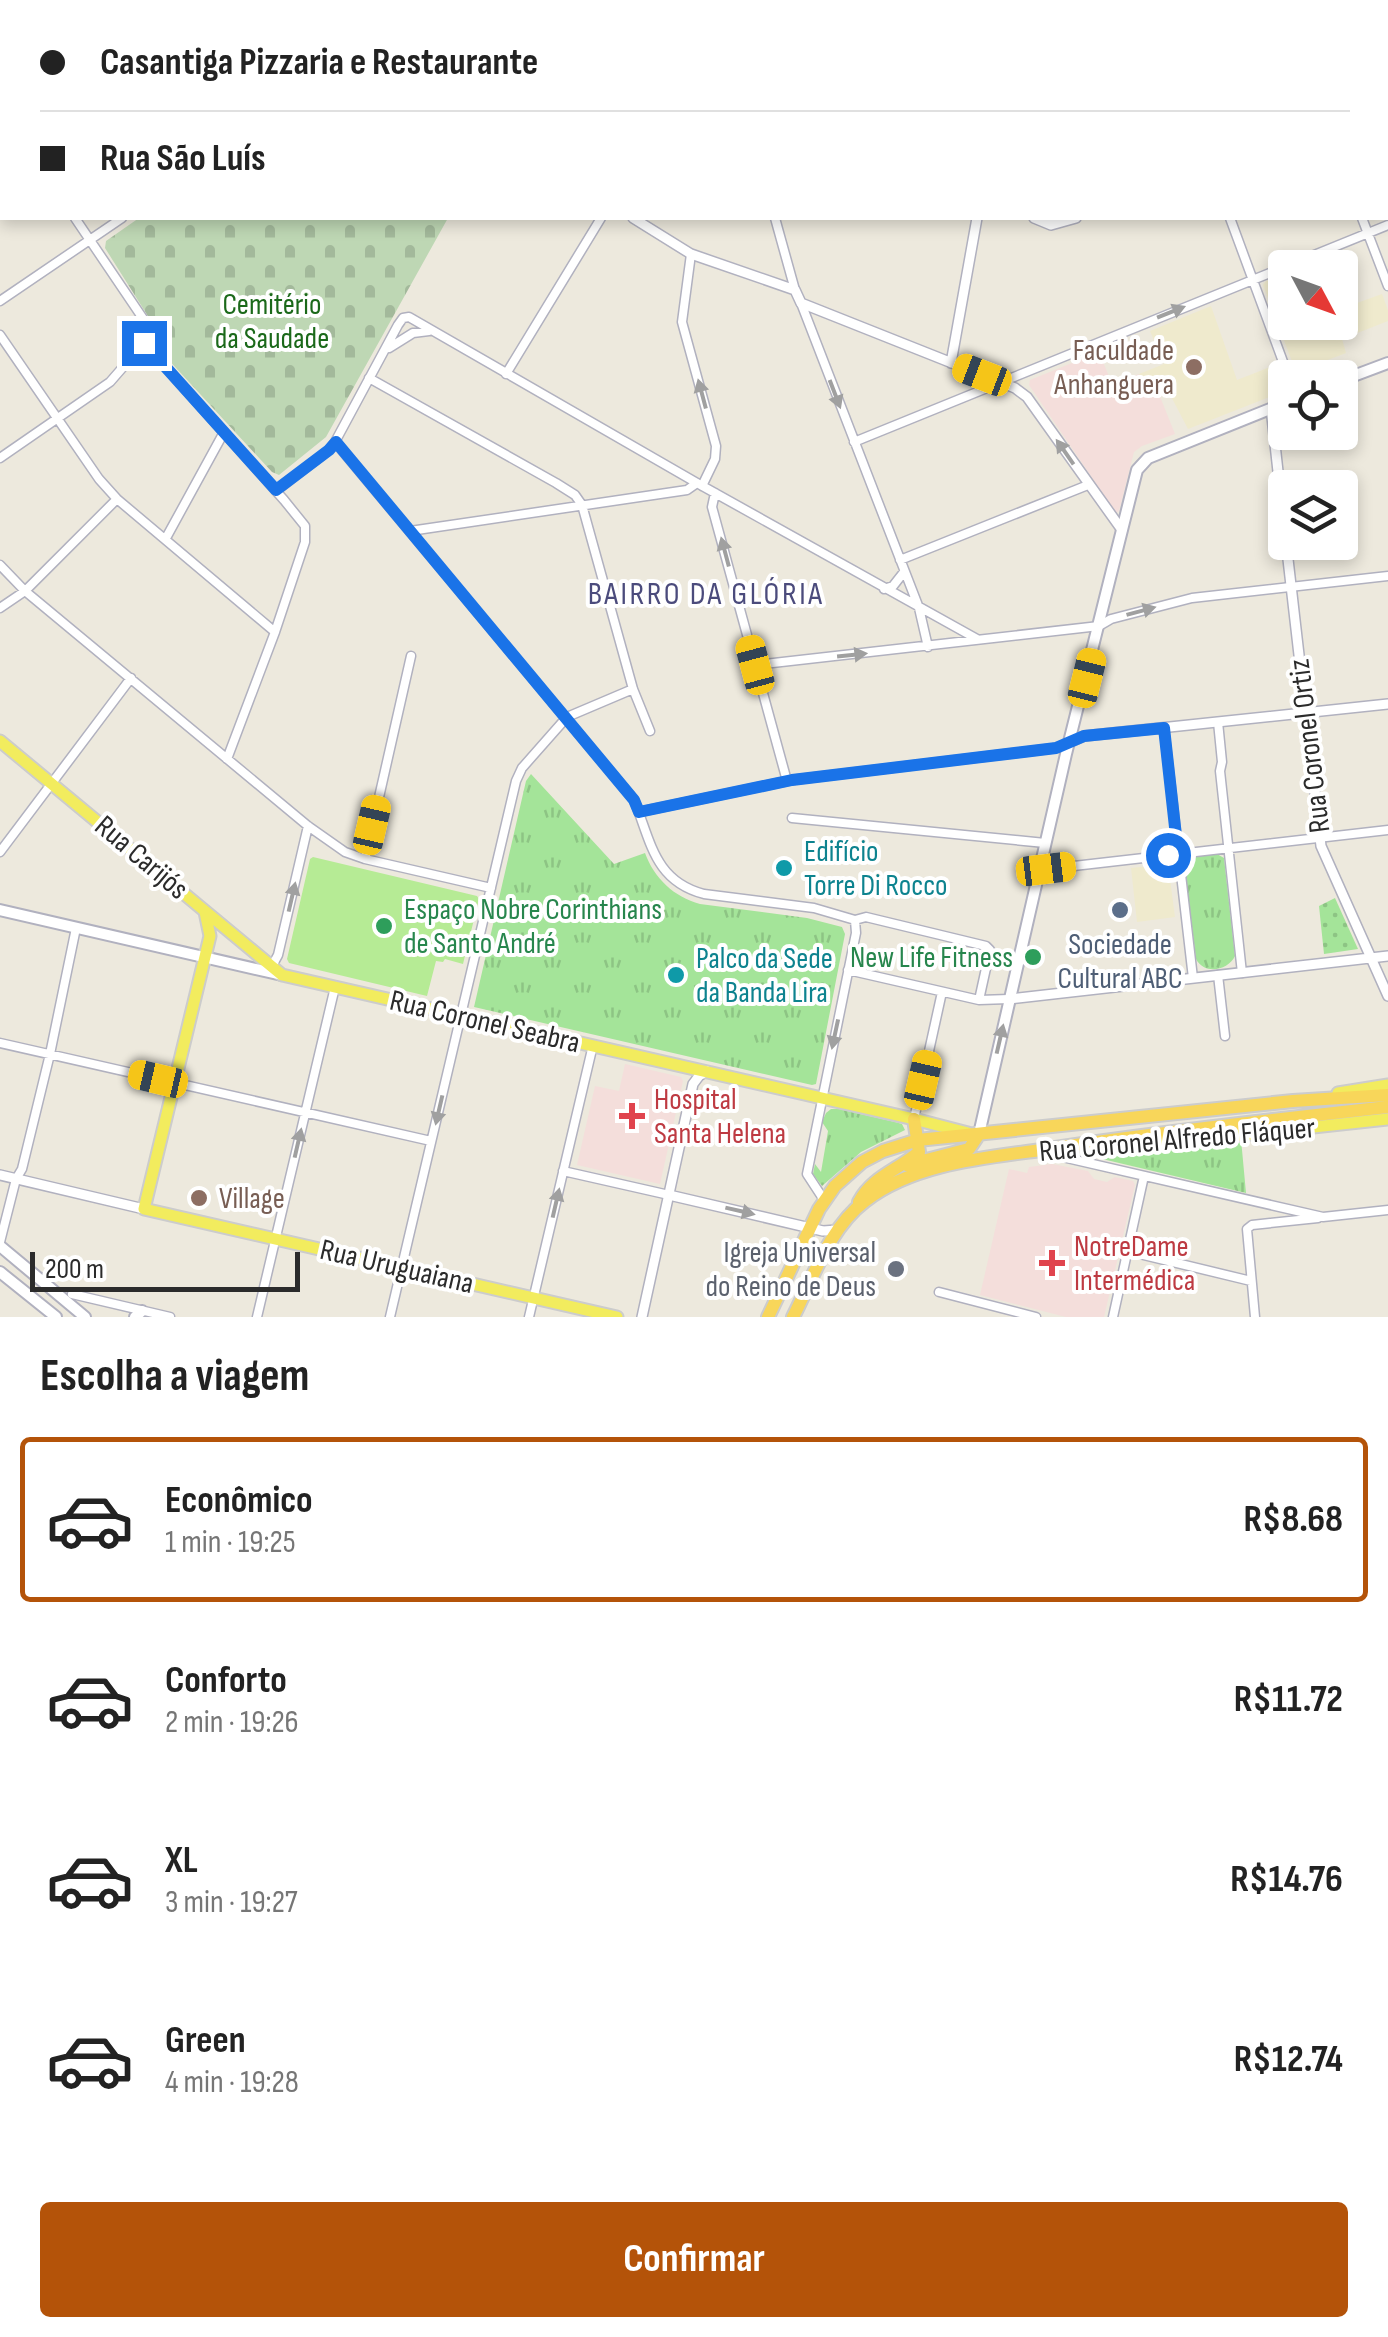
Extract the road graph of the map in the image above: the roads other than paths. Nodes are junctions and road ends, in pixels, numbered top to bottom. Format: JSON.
{"nodes":[{"id":1,"x":76,"y":220,"type":"edge"},
{"id":2,"x":119,"y":220,"type":"edge"},
{"id":3,"x":601,"y":220,"type":"edge"},
{"id":4,"x":636,"y":220,"type":"edge"},
{"id":5,"x":776,"y":220,"type":"edge"},
{"id":6,"x":976,"y":220,"type":"edge"},
{"id":7,"x":1038,"y":220,"type":"edge"},
{"id":8,"x":1069,"y":220,"type":"edge"},
{"id":9,"x":1231,"y":220,"type":"edge"},
{"id":10,"x":1363,"y":220,"type":"edge"},
{"id":11,"x":1388,"y":225,"type":"edge"},
{"id":12,"x":1368,"y":233,"type":"junction"},
{"id":13,"x":90,"y":240,"type":"junction"},
{"id":14,"x":691,"y":254,"type":"junction"},
{"id":15,"x":1252,"y":278,"type":"junction"},
{"id":16,"x":1388,"y":286,"type":"edge"},
{"id":17,"x":795,"y":290,"type":"junction"},
{"id":18,"x":0,"y":301,"type":"edge"},
{"id":19,"x":801,"y":303,"type":"junction"},
{"id":20,"x":410,"y":319,"type":"junction"},
{"id":21,"x":429,"y":330,"type":"junction"},
{"id":22,"x":414,"y":333,"type":"junction"},
{"id":23,"x":0,"y":335,"type":"edge"},
{"id":24,"x":144,"y":343,"type":"junction"},
{"id":25,"x":382,"y":354,"type":"junction"},
{"id":26,"x":1282,"y":360,"type":"edge"},
{"id":27,"x":1388,"y":362,"type":"edge"},
{"id":28,"x":951,"y":363,"type":"junction"},
{"id":29,"x":506,"y":374,"type":"junction"},
{"id":30,"x":1358,"y":374,"type":"edge"},
{"id":31,"x":369,"y":378,"type":"junction"},
{"id":32,"x":998,"y":382,"type":"junction"},
{"id":33,"x":1268,"y":409,"type":"edge"},
{"id":34,"x":58,"y":419,"type":"junction"},
{"id":35,"x":224,"y":434,"type":"junction"},
{"id":36,"x":336,"y":442,"type":"junction"},
{"id":37,"x":854,"y":442,"type":"junction"},
{"id":38,"x":0,"y":458,"type":"edge"},
{"id":39,"x":699,"y":485,"type":"junction"},
{"id":40,"x":1088,"y":485,"type":"junction"},
{"id":41,"x":276,"y":490,"type":"junction"},
{"id":42,"x":715,"y":494,"type":"junction"},
{"id":43,"x":117,"y":498,"type":"junction"},
{"id":44,"x":582,"y":505,"type":"junction"},
{"id":45,"x":1122,"y":530,"type":"junction"},
{"id":46,"x":410,"y":531,"type":"junction"},
{"id":47,"x":166,"y":538,"type":"junction"},
{"id":48,"x":900,"y":560,"type":"junction"},
{"id":49,"x":1288,"y":560,"type":"edge"},
{"id":50,"x":0,"y":565,"type":"edge"},
{"id":51,"x":904,"y":572,"type":"junction"},
{"id":52,"x":1388,"y":576,"type":"edge"},
{"id":53,"x":1291,"y":586,"type":"junction"},
{"id":54,"x":884,"y":590,"type":"junction"},
{"id":55,"x":25,"y":591,"type":"junction"},
{"id":56,"x":0,"y":608,"type":"edge"},
{"id":57,"x":919,"y":608,"type":"junction"},
{"id":58,"x":1100,"y":626,"type":"junction"},
{"id":59,"x":275,"y":632,"type":"junction"},
{"id":60,"x":977,"y":639,"type":"junction"},
{"id":61,"x":928,"y":646,"type":"junction"},
{"id":62,"x":411,"y":656,"type":"dead end"},
{"id":63,"x":755,"y":665,"type":"junction"},
{"id":64,"x":131,"y":678,"type":"junction"},
{"id":65,"x":633,"y":690,"type":"junction"},
{"id":66,"x":1388,"y":704,"type":"edge"},
{"id":67,"x":1305,"y":712,"type":"junction"},
{"id":68,"x":567,"y":717,"type":"junction"},
{"id":69,"x":1218,"y":722,"type":"junction"},
{"id":70,"x":1164,"y":728,"type":"junction"},
{"id":71,"x":650,"y":730,"type":"dead end"},
{"id":72,"x":0,"y":741,"type":"edge"},
{"id":73,"x":1070,"y":742,"type":"junction"},
{"id":74,"x":227,"y":759,"type":"junction"},
{"id":75,"x":787,"y":782,"type":"junction"},
{"id":76,"x":52,"y":783,"type":"junction"},
{"id":77,"x":639,"y":812,"type":"junction"},
{"id":78,"x":792,"y":818,"type":"dead end"},
{"id":79,"x":308,"y":826,"type":"junction"},
{"id":80,"x":1388,"y":830,"type":"edge"},
{"id":81,"x":1320,"y":838,"type":"junction"},
{"id":82,"x":1045,"y":843,"type":"junction"},
{"id":83,"x":1228,"y":848,"type":"junction"},
{"id":84,"x":0,"y":852,"type":"edge"},
{"id":85,"x":1178,"y":854,"type":"junction"},
{"id":86,"x":365,"y":858,"type":"junction"},
{"id":87,"x":1039,"y":870,"type":"junction"},
{"id":88,"x":490,"y":888,"type":"junction"},
{"id":89,"x":203,"y":908,"type":"junction"},
{"id":90,"x":3,"y":909,"type":"edge"},
{"id":91,"x":855,"y":920,"type":"junction"},
{"id":92,"x":76,"y":928,"type":"junction"},
{"id":93,"x":232,"y":932,"type":"junction"},
{"id":94,"x":210,"y":936,"type":"junction"},
{"id":95,"x":206,"y":956,"type":"junction"},
{"id":96,"x":1388,"y":956,"type":"edge"},
{"id":97,"x":1370,"y":958,"type":"junction"},
{"id":98,"x":277,"y":970,"type":"junction"},
{"id":99,"x":848,"y":970,"type":"junction"},
{"id":100,"x":1242,"y":972,"type":"junction"},
{"id":101,"x":1218,"y":975,"type":"junction"},
{"id":102,"x":1193,"y":978,"type":"junction"},
{"id":103,"x":335,"y":986,"type":"junction"},
{"id":104,"x":942,"y":992,"type":"junction"},
{"id":105,"x":1388,"y":996,"type":"edge"},
{"id":106,"x":1010,"y":999,"type":"junction"},
{"id":107,"x":979,"y":1000,"type":"junction"},
{"id":108,"x":461,"y":1015,"type":"junction"},
{"id":109,"x":1224,"y":1036,"type":"dead end"},
{"id":110,"x":0,"y":1043,"type":"edge"},
{"id":111,"x":592,"y":1045,"type":"junction"},
{"id":112,"x":50,"y":1054,"type":"junction"},
{"id":113,"x":681,"y":1065,"type":"junction"},
{"id":114,"x":707,"y":1072,"type":"junction"},
{"id":115,"x":175,"y":1083,"type":"junction"},
{"id":116,"x":694,"y":1084,"type":"junction"},
{"id":117,"x":1388,"y":1085,"type":"edge"},
{"id":118,"x":1388,"y":1095,"type":"edge"},
{"id":119,"x":822,"y":1098,"type":"junction"},
{"id":120,"x":1293,"y":1101,"type":"junction"},
{"id":121,"x":1388,"y":1107,"type":"edge"},
{"id":122,"x":305,"y":1112,"type":"junction"},
{"id":123,"x":914,"y":1119,"type":"junction"},
{"id":124,"x":1388,"y":1119,"type":"edge"},
{"id":125,"x":975,"y":1134,"type":"junction"},
{"id":126,"x":918,"y":1140,"type":"junction"},
{"id":127,"x":431,"y":1141,"type":"junction"},
{"id":128,"x":1071,"y":1146,"type":"junction"},
{"id":129,"x":1037,"y":1151,"type":"junction"},
{"id":130,"x":898,"y":1168,"type":"junction"},
{"id":131,"x":563,"y":1171,"type":"junction"},
{"id":132,"x":0,"y":1176,"type":"edge"},
{"id":133,"x":1144,"y":1176,"type":"junction"},
{"id":134,"x":16,"y":1179,"type":"junction"},
{"id":135,"x":669,"y":1195,"type":"junction"},
{"id":136,"x":824,"y":1200,"type":"junction"},
{"id":137,"x":144,"y":1208,"type":"junction"},
{"id":138,"x":855,"y":1209,"type":"junction"},
{"id":139,"x":1388,"y":1210,"type":"edge"},
{"id":140,"x":1323,"y":1216,"type":"junction"},
{"id":141,"x":810,"y":1228,"type":"junction"},
{"id":142,"x":838,"y":1230,"type":"junction"},
{"id":143,"x":275,"y":1238,"type":"junction"},
{"id":144,"x":0,"y":1244,"type":"edge"},
{"id":145,"x":1127,"y":1252,"type":"junction"},
{"id":146,"x":402,"y":1267,"type":"junction"},
{"id":147,"x":0,"y":1272,"type":"edge"},
{"id":148,"x":1251,"y":1281,"type":"junction"},
{"id":149,"x":938,"y":1292,"type":"dead end"},
{"id":150,"x":72,"y":1294,"type":"dead end"},
{"id":151,"x":533,"y":1298,"type":"junction"},
{"id":152,"x":138,"y":1314,"type":"edge"},
{"id":153,"x":56,"y":1317,"type":"edge"},
{"id":154,"x":85,"y":1317,"type":"edge"},
{"id":155,"x":170,"y":1317,"type":"edge"},
{"id":156,"x":256,"y":1317,"type":"edge"},
{"id":157,"x":390,"y":1317,"type":"edge"},
{"id":158,"x":529,"y":1317,"type":"edge"},
{"id":159,"x":617,"y":1317,"type":"edge"},
{"id":160,"x":642,"y":1317,"type":"edge"},
{"id":161,"x":768,"y":1317,"type":"edge"},
{"id":162,"x":794,"y":1317,"type":"edge"},
{"id":163,"x":1036,"y":1317,"type":"edge"},
{"id":164,"x":1112,"y":1317,"type":"edge"},
{"id":165,"x":1255,"y":1317,"type":"edge"}],
"edges":[{"from":1,"to":13,"type":"street"},
{"from":2,"to":13,"type":"street"},
{"from":3,"to":29,"type":"street"},
{"from":4,"to":14,"type":"street"},
{"from":5,"to":17,"type":"street"},
{"from":6,"to":28,"type":"street"},
{"from":7,"to":8,"type":"street"},
{"from":9,"to":15,"type":"street"},
{"from":10,"to":12,"type":"street"},
{"from":11,"to":12,"type":"street"},
{"from":12,"to":15,"type":"street"},
{"from":12,"to":16,"type":"street"},
{"from":13,"to":18,"type":"street"},
{"from":13,"to":24,"type":"street"},
{"from":14,"to":17,"type":"street"},
{"from":39,"to":14,"type":"street","one_way":true},
{"from":15,"to":26,"type":"street"},
{"from":32,"to":15,"type":"street","one_way":true},
{"from":17,"to":19,"type":"street"},
{"from":19,"to":28,"type":"street"},
{"from":19,"to":37,"type":"street","one_way":true},
{"from":20,"to":21,"type":"street"},
{"from":20,"to":22,"type":"street"},
{"from":20,"to":25,"type":"street"},
{"from":21,"to":22,"type":"street"},
{"from":21,"to":29,"type":"street"},
{"from":22,"to":25,"type":"street"},
{"from":23,"to":34,"type":"street"},
{"from":24,"to":34,"type":"street"},
{"from":24,"to":35,"type":"street"},
{"from":25,"to":31,"type":"street"},
{"from":27,"to":30,"type":"main road"},
{"from":28,"to":32,"type":"street"},
{"from":29,"to":39,"type":"street"},
{"from":31,"to":36,"type":"street"},
{"from":31,"to":44,"type":"street"},
{"from":32,"to":37,"type":"street"},
{"from":40,"to":32,"type":"street","one_way":true},
{"from":33,"to":45,"type":"main road"},
{"from":34,"to":38,"type":"street"},
{"from":34,"to":43,"type":"street"},
{"from":35,"to":41,"type":"street"},
{"from":35,"to":47,"type":"street"},
{"from":36,"to":41,"type":"street"},
{"from":36,"to":46,"type":"street"},
{"from":37,"to":48,"type":"street"},
{"from":39,"to":42,"type":"street"},
{"from":39,"to":44,"type":"street"},
{"from":40,"to":45,"type":"street"},
{"from":40,"to":48,"type":"street"},
{"from":41,"to":59,"type":"street"},
{"from":42,"to":54,"type":"street"},
{"from":63,"to":42,"type":"street","one_way":true},
{"from":43,"to":47,"type":"street"},
{"from":43,"to":55,"type":"street"},
{"from":44,"to":46,"type":"street"},
{"from":44,"to":65,"type":"street"},
{"from":45,"to":58,"type":"main road"},
{"from":46,"to":68,"type":"street"},
{"from":47,"to":59,"type":"street"},
{"from":48,"to":51,"type":"street"},
{"from":49,"to":53,"type":"street","name":"Rua Coronel Ortiz"},
{"from":50,"to":55,"type":"street"},
{"from":51,"to":54,"type":"street"},
{"from":51,"to":57,"type":"street"},
{"from":52,"to":53,"type":"street"},
{"from":58,"to":53,"type":"street","one_way":true},
{"from":53,"to":67,"type":"street","name":"Rua Coronel Ortiz"},
{"from":54,"to":57,"type":"street"},
{"from":55,"to":56,"type":"street"},
{"from":55,"to":64,"type":"street"},
{"from":57,"to":60,"type":"street"},
{"from":57,"to":61,"type":"street"},
{"from":58,"to":60,"type":"street"},
{"from":58,"to":73,"type":"main road"},
{"from":59,"to":74,"type":"street"},
{"from":60,"to":61,"type":"street"},
{"from":63,"to":61,"type":"street","one_way":true},
{"from":62,"to":86,"type":"street"},
{"from":63,"to":75,"type":"street"},
{"from":64,"to":74,"type":"street"},
{"from":64,"to":76,"type":"street"},
{"from":65,"to":68,"type":"street"},
{"from":65,"to":71,"type":"street"},
{"from":66,"to":67,"type":"street"},
{"from":67,"to":69,"type":"street"},
{"from":67,"to":81,"type":"street","name":"Rua Coronel Ortiz"},
{"from":68,"to":77,"type":"street"},
{"from":68,"to":88,"type":"street"},
{"from":69,"to":70,"type":"street"},
{"from":69,"to":83,"type":"street"},
{"from":70,"to":73,"type":"street"},
{"from":70,"to":85,"type":"street"},
{"from":72,"to":76,"type":"main road","name":"Rua Carijós"},
{"from":73,"to":75,"type":"street"},
{"from":73,"to":82,"type":"main road"},
{"from":74,"to":79,"type":"street"},
{"from":75,"to":77,"type":"street"},
{"from":76,"to":84,"type":"street"},
{"from":76,"to":89,"type":"main road","name":"Rua Carijós"},
{"from":77,"to":91,"type":"street"},
{"from":78,"to":82,"type":"street"},
{"from":79,"to":86,"type":"street"},
{"from":98,"to":79,"type":"street","one_way":true},
{"from":80,"to":81,"type":"street"},
{"from":81,"to":83,"type":"street"},
{"from":81,"to":97,"type":"street","name":"Rua Coronel Ortiz"},
{"from":82,"to":87,"type":"main road"},
{"from":83,"to":85,"type":"street"},
{"from":83,"to":100,"type":"street"},
{"from":85,"to":87,"type":"street"},
{"from":85,"to":102,"type":"street"},
{"from":86,"to":88,"type":"street"},
{"from":87,"to":106,"type":"main road"},
{"from":88,"to":108,"type":"street"},
{"from":89,"to":93,"type":"main road","name":"Rua Carijós"},
{"from":89,"to":94,"type":"main road"},
{"from":90,"to":92,"type":"main road","name":"Rua Coronel Seabra"},
{"from":91,"to":99,"type":"street"},
{"from":91,"to":107,"type":"street"},
{"from":92,"to":95,"type":"main road","name":"Rua Coronel Seabra"},
{"from":92,"to":112,"type":"street"},
{"from":93,"to":94,"type":"main road"},
{"from":93,"to":98,"type":"main road","name":"Rua Carijós"},
{"from":94,"to":95,"type":"main road"},
{"from":95,"to":98,"type":"main road","name":"Rua Coronel Seabra"},
{"from":95,"to":115,"type":"main road"},
{"from":96,"to":97,"type":"street"},
{"from":97,"to":100,"type":"street"},
{"from":97,"to":105,"type":"street","name":"Rua Coronel Ortiz"},
{"from":98,"to":103,"type":"main road","name":"Rua Coronel Seabra"},
{"from":99,"to":104,"type":"street"},
{"from":99,"to":119,"type":"street","one_way":true},
{"from":100,"to":101,"type":"street"},
{"from":101,"to":102,"type":"street"},
{"from":101,"to":109,"type":"street"},
{"from":102,"to":106,"type":"street"},
{"from":103,"to":108,"type":"main road","name":"Rua Coronel Seabra"},
{"from":103,"to":122,"type":"street"},
{"from":104,"to":107,"type":"street"},
{"from":104,"to":123,"type":"street"},
{"from":106,"to":107,"type":"street"},
{"from":125,"to":106,"type":"main road","one_way":true},
{"from":108,"to":111,"type":"main road","name":"Rua Coronel Seabra"},
{"from":108,"to":127,"type":"street","one_way":true},
{"from":110,"to":112,"type":"street"},
{"from":111,"to":113,"type":"main road","name":"Rua Coronel Seabra"},
{"from":111,"to":131,"type":"street"},
{"from":112,"to":115,"type":"street"},
{"from":112,"to":134,"type":"street"},
{"from":113,"to":114,"type":"main road","name":"Rua Coronel Seabra"},
{"from":113,"to":116,"type":"street"},
{"from":114,"to":116,"type":"street"},
{"from":114,"to":119,"type":"main road","name":"Rua Coronel Seabra"},
{"from":115,"to":122,"type":"street"},
{"from":115,"to":137,"type":"main road"},
{"from":116,"to":135,"type":"street"},
{"from":117,"to":120,"type":"main road","name":"Rua Coronel Alfredo Fláquer"},
{"from":118,"to":120,"type":"highway"},
{"from":119,"to":123,"type":"main road","name":"Rua Coronel Seabra"},
{"from":119,"to":136,"type":"street"},
{"from":120,"to":125,"type":"highway","name":"Rua Coronel Alfredo Fláquer"},
{"from":121,"to":128,"type":"highway"},
{"from":122,"to":127,"type":"street"},
{"from":143,"to":122,"type":"street","one_way":true},
{"from":123,"to":125,"type":"main road","name":"Rua Coronel Seabra"},
{"from":123,"to":126,"type":"highway"},
{"from":124,"to":128,"type":"main road","name":"Rua Coronel Alfredo Fláquer"},
{"from":125,"to":126,"type":"highway","name":"Rua Coronel Alfredo Fláquer"},
{"from":125,"to":130,"type":"highway"},
{"from":126,"to":130,"type":"highway"},
{"from":126,"to":136,"type":"highway","name":"Rua Coronel Alfredo Fláquer"},
{"from":127,"to":146,"type":"street"},
{"from":128,"to":129,"type":"highway","name":"Rua Coronel Alfredo Fláquer"},
{"from":129,"to":133,"type":"street"},
{"from":129,"to":138,"type":"highway","name":"Rua Coronel Alfredo Fláquer"},
{"from":130,"to":138,"type":"highway"},
{"from":131,"to":135,"type":"street"},
{"from":151,"to":131,"type":"street","one_way":true},
{"from":132,"to":134,"type":"street","name":"Rua Uruguaiana"},
{"from":133,"to":140,"type":"street"},
{"from":133,"to":145,"type":"street"},
{"from":134,"to":137,"type":"street","name":"Rua Uruguaiana"},
{"from":134,"to":144,"type":"street"},
{"from":135,"to":141,"type":"street","one_way":true},
{"from":135,"to":160,"type":"street"},
{"from":136,"to":141,"type":"highway","name":"Rua Coronel Alfredo Fláquer"},
{"from":137,"to":143,"type":"main road","name":"Rua Uruguaiana"},
{"from":138,"to":142,"type":"highway"},
{"from":139,"to":140,"type":"street"},
{"from":140,"to":148,"type":"street"},
{"from":141,"to":142,"type":"street"},
{"from":141,"to":161,"type":"highway","name":"Rua Coronel Alfredo Fláquer"},
{"from":142,"to":162,"type":"highway"},
{"from":143,"to":146,"type":"main road","name":"Rua Uruguaiana"},
{"from":143,"to":156,"type":"street"},
{"from":144,"to":154,"type":"main road"},
{"from":145,"to":148,"type":"street"},
{"from":145,"to":164,"type":"street"},
{"from":146,"to":151,"type":"main road","name":"Rua Uruguaiana"},
{"from":146,"to":157,"type":"street"},
{"from":147,"to":153,"type":"main road"},
{"from":148,"to":165,"type":"street"},
{"from":149,"to":163,"type":"street"},
{"from":150,"to":152,"type":"street"},
{"from":151,"to":158,"type":"street"},
{"from":151,"to":159,"type":"main road","name":"Rua Uruguaiana"},
{"from":152,"to":155,"type":"street"}]}
